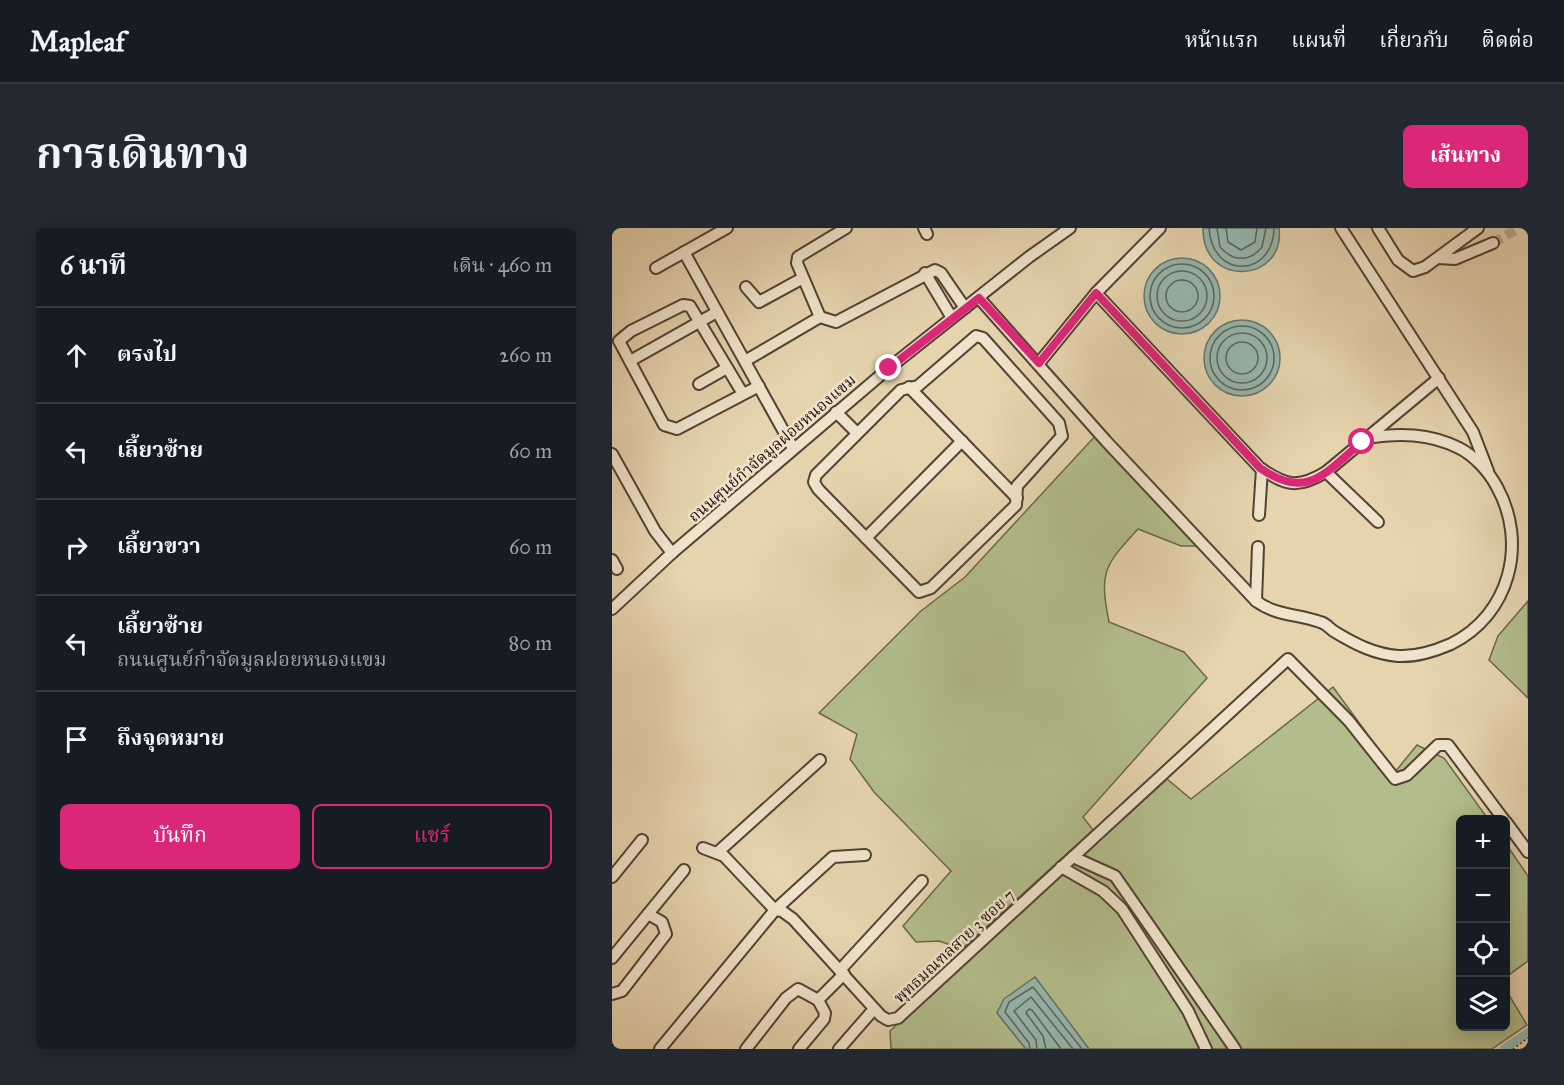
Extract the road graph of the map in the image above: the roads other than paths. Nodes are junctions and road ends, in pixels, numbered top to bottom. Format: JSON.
{"nodes":[{"id":1,"x":727,"y":228,"type":"edge"},
{"id":2,"x":846,"y":228,"type":"edge"},
{"id":3,"x":1070,"y":228,"type":"edge"},
{"id":4,"x":1160,"y":228,"type":"edge"},
{"id":5,"x":1341,"y":228,"type":"edge"},
{"id":6,"x":1478,"y":228,"type":"edge"},
{"id":7,"x":1382,"y":229,"type":"edge"},
{"id":8,"x":1053,"y":232,"type":"edge"},
{"id":9,"x":1493,"y":243,"type":"tunnel mouth"},
{"id":10,"x":684,"y":252,"type":"junction"},
{"id":11,"x":1438,"y":258,"type":"junction"},
{"id":12,"x":656,"y":268,"type":"dead end"},
{"id":13,"x":925,"y":273,"type":"junction"},
{"id":14,"x":803,"y":278,"type":"junction"},
{"id":15,"x":746,"y":287,"type":"dead end"},
{"id":16,"x":1096,"y":293,"type":"junction"},
{"id":17,"x":979,"y":298,"type":"junction"},
{"id":18,"x":965,"y":308,"type":"junction"},
{"id":19,"x":717,"y":312,"type":"junction"},
{"id":20,"x":820,"y":317,"type":"junction"},
{"id":21,"x":952,"y":318,"type":"junction"},
{"id":22,"x":701,"y":322,"type":"junction"},
{"id":23,"x":630,"y":361,"type":"junction"},
{"id":24,"x":745,"y":361,"type":"junction"},
{"id":25,"x":1039,"y":363,"type":"junction"},
{"id":26,"x":727,"y":368,"type":"junction"},
{"id":27,"x":1440,"y":378,"type":"junction"},
{"id":28,"x":699,"y":384,"type":"dead end"},
{"id":29,"x":759,"y":386,"type":"junction"},
{"id":30,"x":909,"y":387,"type":"junction"},
{"id":31,"x":742,"y":394,"type":"junction"},
{"id":32,"x":836,"y":412,"type":"junction"},
{"id":33,"x":856,"y":433,"type":"junction"},
{"id":34,"x":1366,"y":438,"type":"junction"},
{"id":35,"x":962,"y":441,"type":"junction"},
{"id":36,"x":794,"y":448,"type":"junction"},
{"id":37,"x":612,"y":454,"type":"edge"},
{"id":38,"x":1262,"y":469,"type":"junction"},
{"id":39,"x":1326,"y":472,"type":"junction"},
{"id":40,"x":1489,"y":473,"type":"junction"},
{"id":41,"x":1017,"y":498,"type":"junction"},
{"id":42,"x":1259,"y":515,"type":"dead end"},
{"id":43,"x":1378,"y":522,"type":"dead end"},
{"id":44,"x":866,"y":538,"type":"junction"},
{"id":45,"x":1258,"y":547,"type":"dead end"},
{"id":46,"x":672,"y":553,"type":"junction"},
{"id":47,"x":1256,"y":600,"type":"junction"},
{"id":48,"x":612,"y":609,"type":"edge"},
{"id":49,"x":820,"y":760,"type":"dead end"},
{"id":50,"x":1501,"y":815,"type":"edge"},
{"id":51,"x":1510,"y":828,"type":"edge"},
{"id":52,"x":642,"y":840,"type":"dead end"},
{"id":53,"x":703,"y":848,"type":"dead end"},
{"id":54,"x":718,"y":852,"type":"junction"},
{"id":55,"x":1528,"y":852,"type":"edge"},
{"id":56,"x":865,"y":855,"type":"dead end"},
{"id":57,"x":1073,"y":856,"type":"junction"},
{"id":58,"x":1061,"y":867,"type":"junction"},
{"id":59,"x":684,"y":870,"type":"dead end"},
{"id":60,"x":612,"y":877,"type":"edge"},
{"id":61,"x":922,"y":881,"type":"dead end"},
{"id":62,"x":776,"y":910,"type":"junction"},
{"id":63,"x":648,"y":914,"type":"junction"},
{"id":64,"x":612,"y":958,"type":"edge"},
{"id":65,"x":842,"y":972,"type":"junction"},
{"id":66,"x":612,"y":994,"type":"edge"},
{"id":67,"x":818,"y":1000,"type":"junction"},
{"id":68,"x":874,"y":1009,"type":"junction"},
{"id":69,"x":660,"y":1049,"type":"edge"},
{"id":70,"x":746,"y":1049,"type":"edge"},
{"id":71,"x":799,"y":1049,"type":"edge"},
{"id":72,"x":839,"y":1049,"type":"edge"},
{"id":73,"x":1206,"y":1049,"type":"edge"},
{"id":74,"x":1235,"y":1049,"type":"edge"}],
"edges":[{"from":1,"to":10,"type":"street"},
{"from":2,"to":14,"type":"street"},
{"from":3,"to":8,"type":"street","name":"ถนนศูนย์กำจัดมูลฝอยหนองแขม"},
{"from":4,"to":16,"type":"street"},
{"from":5,"to":27,"type":"street"},
{"from":6,"to":11,"type":"street"},
{"from":7,"to":11,"type":"street"},
{"from":8,"to":17,"type":"street","name":"ถนนศูนย์กำจัดมูลฝอยหนองแขม"},
{"from":9,"to":11,"type":"street"},
{"from":10,"to":12,"type":"street"},
{"from":10,"to":19,"type":"street"},
{"from":13,"to":18,"type":"street"},
{"from":13,"to":20,"type":"street"},
{"from":13,"to":21,"type":"street"},
{"from":14,"to":15,"type":"street"},
{"from":14,"to":20,"type":"street"},
{"from":16,"to":25,"type":"street"},
{"from":16,"to":38,"type":"street"},
{"from":17,"to":18,"type":"street","name":"ถนนศูนย์กำจัดมูลฝอยหนองแขม"},
{"from":17,"to":25,"type":"street"},
{"from":18,"to":21,"type":"street","name":"ถนนศูนย์กำจัดมูลฝอยหนองแขม"},
{"from":19,"to":22,"type":"street"},
{"from":19,"to":24,"type":"street"},
{"from":20,"to":24,"type":"street"},
{"from":21,"to":32,"type":"street","name":"ถนนศูนย์กำจัดมูลฝอยหนองแขม"},
{"from":22,"to":23,"type":"street"},
{"from":22,"to":23,"type":"street"},
{"from":22,"to":26,"type":"street"},
{"from":23,"to":31,"type":"street"},
{"from":24,"to":29,"type":"street"},
{"from":25,"to":47,"type":"street"},
{"from":26,"to":28,"type":"street"},
{"from":26,"to":31,"type":"street"},
{"from":27,"to":34,"type":"street"},
{"from":27,"to":40,"type":"street"},
{"from":29,"to":31,"type":"street"},
{"from":29,"to":36,"type":"street"},
{"from":30,"to":33,"type":"street"},
{"from":30,"to":35,"type":"street"},
{"from":30,"to":41,"type":"street"},
{"from":32,"to":33,"type":"street"},
{"from":32,"to":36,"type":"street","name":"ถนนศูนย์กำจัดมูลฝอยหนองแขม"},
{"from":33,"to":44,"type":"street"},
{"from":34,"to":39,"type":"street"},
{"from":34,"to":40,"type":"street"},
{"from":35,"to":41,"type":"street"},
{"from":35,"to":44,"type":"street"},
{"from":36,"to":46,"type":"street","name":"ถนนศูนย์กำจัดมูลฝอยหนองแขม"},
{"from":37,"to":46,"type":"street"},
{"from":38,"to":39,"type":"street"},
{"from":38,"to":42,"type":"street"},
{"from":39,"to":43,"type":"street"},
{"from":40,"to":47,"type":"street"},
{"from":41,"to":44,"type":"street"},
{"from":45,"to":47,"type":"street"},
{"from":46,"to":48,"type":"street","name":"ถนนศูนย์กำจัดมูลฝอยหนองแขม"},
{"from":49,"to":54,"type":"street"},
{"from":50,"to":57,"type":"street","name":"พุทธมณฑลสาย 3 ซอย 7"},
{"from":51,"to":55,"type":"street"},
{"from":52,"to":60,"type":"street"},
{"from":53,"to":54,"type":"street"},
{"from":54,"to":62,"type":"street","name":"พุทธมณฑลสาย 3 ซอย 7"},
{"from":56,"to":62,"type":"street"},
{"from":57,"to":58,"type":"street","name":"พุทธมณฑลสาย 3 ซอย 7"},
{"from":57,"to":74,"type":"street"},
{"from":58,"to":68,"type":"street","name":"พุทธมณฑลสาย 3 ซอย 7"},
{"from":58,"to":73,"type":"street"},
{"from":59,"to":63,"type":"street"},
{"from":61,"to":65,"type":"street"},
{"from":62,"to":65,"type":"street","name":"พุทธมณฑลสาย 3 ซอย 7"},
{"from":62,"to":69,"type":"street"},
{"from":63,"to":64,"type":"street"},
{"from":63,"to":66,"type":"street"},
{"from":65,"to":67,"type":"street"},
{"from":65,"to":68,"type":"street","name":"พุทธมณฑลสาย 3 ซอย 7"},
{"from":67,"to":70,"type":"street"},
{"from":67,"to":71,"type":"street"},
{"from":68,"to":72,"type":"street"}]}
